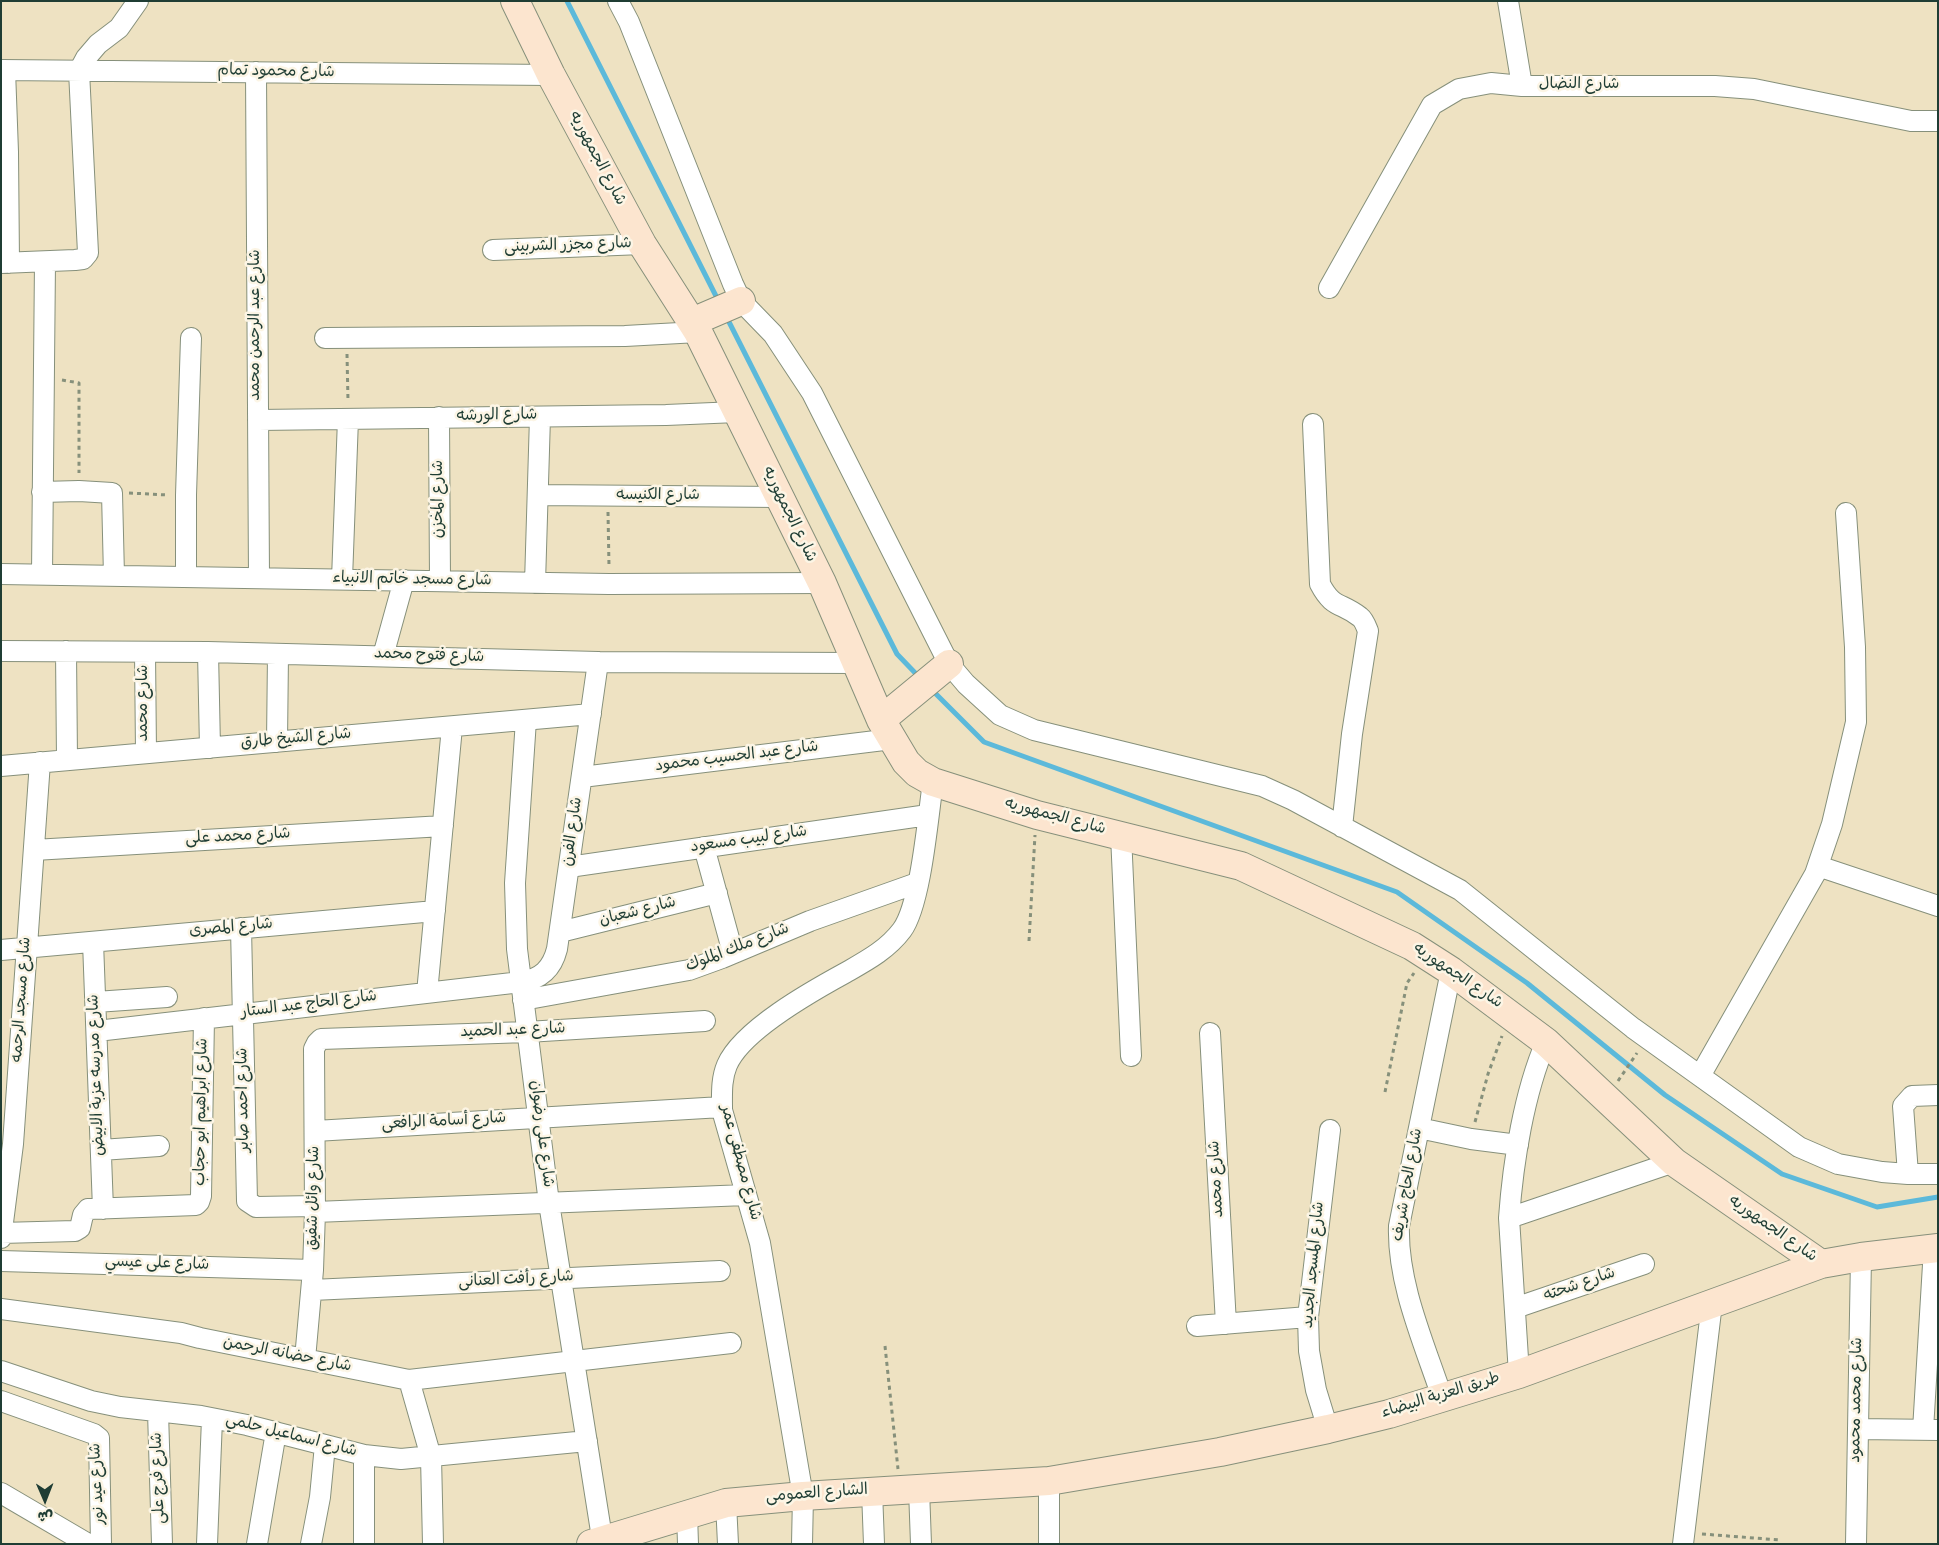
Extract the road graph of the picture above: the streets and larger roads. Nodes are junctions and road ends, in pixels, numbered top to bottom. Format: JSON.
{"nodes":[{"id":1,"x":138,"y":1,"type":"edge"},
{"id":2,"x":515,"y":1,"type":"edge"},
{"id":3,"x":618,"y":1,"type":"edge"},
{"id":4,"x":1508,"y":1,"type":"edge"},
{"id":5,"x":3,"y":70,"type":"edge"},
{"id":6,"x":79,"y":71,"type":"junction"},
{"id":7,"x":256,"y":72,"type":"junction"},
{"id":8,"x":551,"y":75,"type":"junction"},
{"id":9,"x":1522,"y":86,"type":"junction"},
{"id":10,"x":1938,"y":121,"type":"edge"},
{"id":11,"x":5,"y":152,"type":"edge"},
{"id":12,"x":642,"y":244,"type":"junction"},
{"id":13,"x":493,"y":250,"type":"dead end"},
{"id":14,"x":45,"y":262,"type":"junction"},
{"id":15,"x":5,"y":263,"type":"edge"},
{"id":16,"x":1329,"y":288,"type":"dead end"},
{"id":17,"x":737,"y":303,"type":"junction"},
{"id":18,"x":698,"y":324,"type":"junction"},
{"id":19,"x":191,"y":338,"type":"dead end"},
{"id":20,"x":325,"y":338,"type":"dead end"},
{"id":21,"x":737,"y":412,"type":"junction"},
{"id":22,"x":540,"y":416,"type":"junction"},
{"id":23,"x":439,"y":417,"type":"junction"},
{"id":24,"x":348,"y":419,"type":"junction"},
{"id":25,"x":258,"y":420,"type":"junction"},
{"id":26,"x":1313,"y":424,"type":"dead end"},
{"id":27,"x":42,"y":492,"type":"junction"},
{"id":28,"x":538,"y":495,"type":"junction"},
{"id":29,"x":779,"y":497,"type":"junction"},
{"id":30,"x":1846,"y":513,"type":"dead end"},
{"id":31,"x":1,"y":574,"type":"edge"},
{"id":32,"x":42,"y":574,"type":"junction"},
{"id":33,"x":114,"y":576,"type":"junction"},
{"id":34,"x":186,"y":577,"type":"junction"},
{"id":35,"x":259,"y":578,"type":"junction"},
{"id":36,"x":342,"y":580,"type":"junction"},
{"id":37,"x":404,"y":580,"type":"junction"},
{"id":38,"x":440,"y":581,"type":"junction"},
{"id":39,"x":535,"y":583,"type":"junction"},
{"id":40,"x":822,"y":583,"type":"junction"},
{"id":41,"x":1,"y":651,"type":"edge"},
{"id":42,"x":66,"y":651,"type":"junction"},
{"id":43,"x":145,"y":652,"type":"junction"},
{"id":44,"x":208,"y":652,"type":"junction"},
{"id":45,"x":278,"y":654,"type":"junction"},
{"id":46,"x":383,"y":656,"type":"junction"},
{"id":47,"x":598,"y":662,"type":"junction"},
{"id":48,"x":856,"y":663,"type":"junction"},
{"id":49,"x":942,"y":669,"type":"junction"},
{"id":50,"x":591,"y":714,"type":"junction"},
{"id":51,"x":526,"y":720,"type":"junction"},
{"id":52,"x":891,"y":721,"type":"junction"},
{"id":53,"x":452,"y":726,"type":"junction"},
{"id":54,"x":277,"y":742,"type":"junction"},
{"id":55,"x":210,"y":748,"type":"junction"},
{"id":56,"x":146,"y":753,"type":"junction"},
{"id":57,"x":67,"y":760,"type":"junction"},
{"id":58,"x":40,"y":762,"type":"junction"},
{"id":59,"x":1,"y":766,"type":"edge"},
{"id":60,"x":582,"y":777,"type":"junction"},
{"id":61,"x":933,"y":782,"type":"junction"},
{"id":62,"x":928,"y":815,"type":"junction"},
{"id":63,"x":443,"y":826,"type":"junction"},
{"id":64,"x":1342,"y":827,"type":"junction"},
{"id":65,"x":1122,"y":835,"type":"junction"},
{"id":66,"x":704,"y":847,"type":"junction"},
{"id":67,"x":34,"y":850,"type":"junction"},
{"id":68,"x":1818,"y":866,"type":"junction"},
{"id":69,"x":569,"y":867,"type":"junction"},
{"id":70,"x":917,"y":883,"type":"junction"},
{"id":71,"x":717,"y":893,"type":"junction"},
{"id":72,"x":1938,"y":906,"type":"edge"},
{"id":73,"x":434,"y":911,"type":"junction"},
{"id":74,"x":241,"y":928,"type":"junction"},
{"id":75,"x":560,"y":932,"type":"junction"},
{"id":76,"x":94,"y":942,"type":"junction"},
{"id":77,"x":27,"y":947,"type":"junction"},
{"id":78,"x":1,"y":950,"type":"edge"},
{"id":79,"x":733,"y":953,"type":"junction"},
{"id":80,"x":1451,"y":971,"type":"junction"},
{"id":81,"x":522,"y":991,"type":"junction"},
{"id":82,"x":427,"y":993,"type":"junction"},
{"id":83,"x":167,"y":997,"type":"dead end"},
{"id":84,"x":96,"y":1002,"type":"junction"},
{"id":85,"x":243,"y":1014,"type":"junction"},
{"id":86,"x":204,"y":1018,"type":"junction"},
{"id":87,"x":705,"y":1022,"type":"dead end"},
{"id":88,"x":97,"y":1032,"type":"junction"},
{"id":89,"x":527,"y":1032,"type":"junction"},
{"id":90,"x":1210,"y":1034,"type":"dead end"},
{"id":91,"x":321,"y":1039,"type":"joint"},
{"id":92,"x":1546,"y":1042,"type":"junction"},
{"id":93,"x":1131,"y":1056,"type":"dead end"},
{"id":94,"x":9,"y":1074,"type":"edge"},
{"id":95,"x":1700,"y":1076,"type":"junction"},
{"id":96,"x":1938,"y":1094,"type":"edge"},
{"id":97,"x":722,"y":1107,"type":"junction"},
{"id":98,"x":538,"y":1118,"type":"junction"},
{"id":99,"x":1419,"y":1128,"type":"junction"},
{"id":100,"x":1330,"y":1130,"type":"dead end"},
{"id":101,"x":315,"y":1131,"type":"junction"},
{"id":102,"x":1518,"y":1145,"type":"junction"},
{"id":103,"x":159,"y":1146,"type":"dead end"},
{"id":104,"x":101,"y":1150,"type":"junction"},
{"id":105,"x":1674,"y":1162,"type":"junction"},
{"id":106,"x":1908,"y":1174,"type":"junction"},
{"id":107,"x":1938,"y":1174,"type":"edge"},
{"id":108,"x":5,"y":1178,"type":"edge"},
{"id":109,"x":746,"y":1195,"type":"junction"},
{"id":110,"x":548,"y":1203,"type":"junction"},
{"id":111,"x":103,"y":1209,"type":"junction"},
{"id":112,"x":315,"y":1209,"type":"junction"},
{"id":113,"x":1509,"y":1218,"type":"junction"},
{"id":114,"x":2,"y":1233,"type":"edge"},
{"id":115,"x":1,"y":1238,"type":"edge"},
{"id":116,"x":1936,"y":1248,"type":"edge"},
{"id":117,"x":1861,"y":1257,"type":"junction"},
{"id":118,"x":1,"y":1260,"type":"edge"},
{"id":119,"x":1644,"y":1264,"type":"dead end"},
{"id":120,"x":1821,"y":1264,"type":"junction"},
{"id":121,"x":314,"y":1270,"type":"junction"},
{"id":122,"x":720,"y":1271,"type":"dead end"},
{"id":123,"x":561,"y":1279,"type":"junction"},
{"id":124,"x":312,"y":1290,"type":"junction"},
{"id":125,"x":1712,"y":1303,"type":"junction"},
{"id":126,"x":1515,"y":1308,"type":"junction"},
{"id":127,"x":1,"y":1309,"type":"edge"},
{"id":128,"x":1308,"y":1317,"type":"junction"},
{"id":129,"x":1226,"y":1324,"type":"junction"},
{"id":130,"x":1197,"y":1326,"type":"dead end"},
{"id":131,"x":732,"y":1343,"type":"dead end"},
{"id":132,"x":305,"y":1359,"type":"junction"},
{"id":133,"x":574,"y":1361,"type":"junction"},
{"id":134,"x":1,"y":1371,"type":"edge"},
{"id":135,"x":1519,"y":1374,"type":"junction"},
{"id":136,"x":409,"y":1380,"type":"junction"},
{"id":137,"x":1442,"y":1396,"type":"junction"},
{"id":138,"x":1,"y":1402,"type":"edge"},
{"id":139,"x":158,"y":1412,"type":"junction"},
{"id":140,"x":212,"y":1418,"type":"junction"},
{"id":141,"x":1328,"y":1429,"type":"junction"},
{"id":142,"x":1858,"y":1429,"type":"junction"},
{"id":143,"x":1930,"y":1430,"type":"edge"},
{"id":144,"x":276,"y":1432,"type":"junction"},
{"id":145,"x":586,"y":1441,"type":"junction"},
{"id":146,"x":325,"y":1445,"type":"junction"},
{"id":147,"x":364,"y":1455,"type":"junction"},
{"id":148,"x":431,"y":1457,"type":"junction"},
{"id":149,"x":1049,"y":1481,"type":"junction"},
{"id":150,"x":910,"y":1489,"type":"junction"},
{"id":151,"x":872,"y":1492,"type":"junction"},
{"id":152,"x":1,"y":1493,"type":"edge"},
{"id":153,"x":803,"y":1496,"type":"junction"},
{"id":154,"x":726,"y":1502,"type":"junction"},
{"id":155,"x":687,"y":1514,"type":"junction"},
{"id":156,"x":1683,"y":1538,"type":"edge"},
{"id":157,"x":599,"y":1543,"type":"edge"},
{"id":158,"x":88,"y":1544,"type":"edge"},
{"id":159,"x":102,"y":1544,"type":"edge"},
{"id":160,"x":162,"y":1544,"type":"edge"},
{"id":161,"x":207,"y":1544,"type":"edge"},
{"id":162,"x":257,"y":1544,"type":"edge"},
{"id":163,"x":311,"y":1544,"type":"edge"},
{"id":164,"x":364,"y":1544,"type":"edge"},
{"id":165,"x":433,"y":1544,"type":"edge"},
{"id":166,"x":688,"y":1544,"type":"edge"},
{"id":167,"x":728,"y":1544,"type":"edge"},
{"id":168,"x":802,"y":1544,"type":"edge"},
{"id":169,"x":874,"y":1544,"type":"edge"},
{"id":170,"x":921,"y":1544,"type":"edge"},
{"id":171,"x":1049,"y":1544,"type":"edge"},
{"id":172,"x":1856,"y":1544,"type":"edge"}],
"edges":[{"from":1,"to":6,"type":"street"},
{"from":2,"to":8,"type":"street","name":"شارع الجمهوريه"},
{"from":3,"to":17,"type":"street"},
{"from":4,"to":9,"type":"street"},
{"from":5,"to":6,"type":"street","name":"شارع محمود تمام"},
{"from":5,"to":11,"type":"street"},
{"from":6,"to":7,"type":"street","name":"شارع محمود تمام"},
{"from":6,"to":14,"type":"street"},
{"from":7,"to":8,"type":"street","name":"شارع محمود تمام"},
{"from":7,"to":25,"type":"street","name":"شارع عبد الرحمن محمد"},
{"from":8,"to":12,"type":"street","name":"شارع الجمهوريه"},
{"from":9,"to":10,"type":"street","name":"شارع النضال"},
{"from":9,"to":16,"type":"street","name":"شارع النضال"},
{"from":11,"to":15,"type":"street"},
{"from":12,"to":13,"type":"street","name":"شارع مجزر الشربينى"},
{"from":12,"to":18,"type":"street","name":"شارع الجمهوريه"},
{"from":14,"to":15,"type":"street"},
{"from":14,"to":27,"type":"street"},
{"from":17,"to":18,"type":"street"},
{"from":17,"to":49,"type":"street"},
{"from":18,"to":20,"type":"street"},
{"from":18,"to":21,"type":"street","name":"شارع الجمهوريه"},
{"from":19,"to":34,"type":"street"},
{"from":21,"to":22,"type":"street","name":"شارع الورشه"},
{"from":21,"to":29,"type":"street","name":"شارع الجمهوريه"},
{"from":22,"to":23,"type":"street","name":"شارع الورشه"},
{"from":22,"to":28,"type":"street"},
{"from":23,"to":24,"type":"street","name":"شارع الورشه"},
{"from":23,"to":38,"type":"street","name":"شارع المخزن"},
{"from":24,"to":25,"type":"street","name":"شارع الورشه"},
{"from":24,"to":36,"type":"street"},
{"from":25,"to":35,"type":"street","name":"شارع عبد الرحمن محمد"},
{"from":26,"to":64,"type":"street"},
{"from":27,"to":32,"type":"street"},
{"from":27,"to":33,"type":"street"},
{"from":28,"to":29,"type":"street","name":"شارع الكنيسه"},
{"from":28,"to":39,"type":"street"},
{"from":29,"to":40,"type":"street","name":"شارع الجمهوريه"},
{"from":30,"to":68,"type":"street"},
{"from":31,"to":32,"type":"street","name":"شارع مسجد خاتم الانبياء"},
{"from":32,"to":33,"type":"street","name":"شارع مسجد خاتم الانبياء"},
{"from":33,"to":34,"type":"street","name":"شارع مسجد خاتم الانبياء"},
{"from":34,"to":35,"type":"street","name":"شارع مسجد خاتم الانبياء"},
{"from":35,"to":36,"type":"street","name":"شارع مسجد خاتم الانبياء"},
{"from":36,"to":37,"type":"street","name":"شارع مسجد خاتم الانبياء"},
{"from":37,"to":38,"type":"street","name":"شارع مسجد خاتم الانبياء"},
{"from":37,"to":46,"type":"street"},
{"from":38,"to":39,"type":"street","name":"شارع مسجد خاتم الانبياء"},
{"from":39,"to":40,"type":"street","name":"شارع مسجد خاتم الانبياء"},
{"from":40,"to":48,"type":"street","name":"شارع الجمهوريه"},
{"from":41,"to":42,"type":"street","name":"شارع فتوح محمد"},
{"from":42,"to":43,"type":"street","name":"شارع فتوح محمد"},
{"from":42,"to":57,"type":"street"},
{"from":43,"to":44,"type":"street","name":"شارع فتوح محمد"},
{"from":43,"to":56,"type":"street","name":"شارع محمد"},
{"from":44,"to":45,"type":"street","name":"شارع فتوح محمد"},
{"from":44,"to":55,"type":"street"},
{"from":45,"to":46,"type":"street","name":"شارع فتوح محمد"},
{"from":45,"to":54,"type":"street"},
{"from":46,"to":47,"type":"street","name":"شارع فتوح محمد"},
{"from":47,"to":48,"type":"street","name":"شارع فتوح محمد"},
{"from":47,"to":50,"type":"street","name":"شارع الفرن"},
{"from":48,"to":52,"type":"street","name":"شارع الجمهوريه"},
{"from":49,"to":52,"type":"street"},
{"from":49,"to":64,"type":"street"},
{"from":50,"to":51,"type":"street","name":"شارع الشيخ طارق"},
{"from":50,"to":60,"type":"street","name":"شارع الفرن"},
{"from":51,"to":53,"type":"street","name":"شارع الشيخ طارق"},
{"from":51,"to":81,"type":"street","name":"شارع على رضوان"},
{"from":52,"to":60,"type":"street","name":"شارع عبد الحسيب محمود"},
{"from":52,"to":61,"type":"street","name":"شارع الجمهوريه"},
{"from":53,"to":54,"type":"street","name":"شارع الشيخ طارق"},
{"from":53,"to":63,"type":"street"},
{"from":54,"to":55,"type":"street","name":"شارع الشيخ طارق"},
{"from":55,"to":56,"type":"street","name":"شارع الشيخ طارق"},
{"from":56,"to":57,"type":"street","name":"شارع الشيخ طارق"},
{"from":57,"to":58,"type":"street","name":"شارع الشيخ طارق"},
{"from":58,"to":59,"type":"street","name":"شارع الشيخ طارق"},
{"from":58,"to":67,"type":"street","name":"شارع مسجد الرحمه"},
{"from":60,"to":69,"type":"street","name":"شارع الفرن"},
{"from":61,"to":62,"type":"street","name":"شارع مصطفى عمر"},
{"from":61,"to":65,"type":"street","name":"شارع الجمهوريه"},
{"from":62,"to":66,"type":"street","name":"شارع لبيب مسعود"},
{"from":62,"to":70,"type":"street","name":"شارع مصطفى عمر"},
{"from":63,"to":67,"type":"street","name":"شارع محمد على"},
{"from":63,"to":73,"type":"street"},
{"from":64,"to":95,"type":"street"},
{"from":65,"to":80,"type":"street","name":"شارع الجمهوريه"},
{"from":65,"to":93,"type":"street"},
{"from":66,"to":69,"type":"street","name":"شارع لبيب مسعود"},
{"from":66,"to":71,"type":"street"},
{"from":67,"to":77,"type":"street","name":"شارع مسجد الرحمه"},
{"from":68,"to":72,"type":"street"},
{"from":68,"to":95,"type":"street"},
{"from":69,"to":75,"type":"street","name":"شارع الفرن"},
{"from":70,"to":79,"type":"street","name":"شارع ملك الملوك"},
{"from":70,"to":97,"type":"street","name":"شارع مصطفى عمر"},
{"from":71,"to":75,"type":"street","name":"شارع شعبان"},
{"from":71,"to":79,"type":"street"},
{"from":73,"to":74,"type":"street","name":"شارع المصرى"},
{"from":73,"to":82,"type":"street"},
{"from":74,"to":76,"type":"street","name":"شارع المصرى"},
{"from":74,"to":85,"type":"street","name":"شارع احمد صابر"},
{"from":75,"to":81,"type":"street","name":"شارع الفرن"},
{"from":76,"to":77,"type":"street","name":"شارع المصرى"},
{"from":76,"to":84,"type":"street","name":"شارع مدرسه عزبة الابيض"},
{"from":77,"to":78,"type":"street","name":"شارع المصرى"},
{"from":77,"to":94,"type":"street","name":"شارع مسجد الرحمه"},
{"from":79,"to":81,"type":"street","name":"شارع ملك الملوك"},
{"from":80,"to":92,"type":"street","name":"شارع الجمهوريه"},
{"from":80,"to":99,"type":"street","name":"شارع الحاج شريف"},
{"from":81,"to":82,"type":"street","name":"شارع الحاج عبد الستار"},
{"from":81,"to":89,"type":"street","name":"شارع على رضوان"},
{"from":82,"to":85,"type":"street","name":"شارع الحاج عبد الستار"},
{"from":83,"to":84,"type":"street"},
{"from":84,"to":88,"type":"street","name":"شارع مدرسه عزبة الابيض"},
{"from":85,"to":86,"type":"street","name":"شارع الحاج عبد الستار"},
{"from":85,"to":112,"type":"street","name":"شارع احمد صابر"},
{"from":86,"to":88,"type":"street","name":"شارع الحاج عبد الستار"},
{"from":86,"to":111,"type":"street","name":"شارع ابراهيم ابو حجاب"},
{"from":87,"to":89,"type":"street","name":"شارع عبد الحميد"},
{"from":88,"to":104,"type":"street","name":"شارع مدرسه عزبة الابيض"},
{"from":89,"to":91,"type":"street","name":"شارع عبد الحميد"},
{"from":89,"to":98,"type":"street","name":"شارع على رضوان"},
{"from":90,"to":129,"type":"street","name":"شارع محمد"},
{"from":91,"to":101,"type":"street","name":"شارع وائل شفيق"},
{"from":92,"to":102,"type":"street"},
{"from":92,"to":105,"type":"street","name":"شارع الجمهوريه"},
{"from":94,"to":108,"type":"street","name":"شارع مسجد الرحمه"},
{"from":95,"to":106,"type":"street"},
{"from":96,"to":106,"type":"street"},
{"from":97,"to":98,"type":"street","name":"شارع أسامة الرافعى"},
{"from":97,"to":109,"type":"street","name":"شارع مصطفى عمر"},
{"from":98,"to":101,"type":"street","name":"شارع أسامة الرافعى"},
{"from":98,"to":110,"type":"street","name":"شارع على رضوان"},
{"from":99,"to":102,"type":"street"},
{"from":99,"to":137,"type":"street","name":"شارع الحاج شريف"},
{"from":100,"to":128,"type":"street","name":"شارع المسجد الجديد"},
{"from":101,"to":112,"type":"street","name":"شارع وائل شفيق"},
{"from":102,"to":113,"type":"street"},
{"from":103,"to":104,"type":"street"},
{"from":104,"to":111,"type":"street","name":"شارع مدرسه عزبة الابيض"},
{"from":105,"to":113,"type":"street"},
{"from":105,"to":120,"type":"street","name":"شارع الجمهوريه"},
{"from":106,"to":107,"type":"street"},
{"from":108,"to":114,"type":"street","name":"شارع مسجد الرحمه"},
{"from":109,"to":110,"type":"street"},
{"from":109,"to":153,"type":"street","name":"شارع مصطفى عمر"},
{"from":110,"to":112,"type":"street"},
{"from":110,"to":123,"type":"street","name":"شارع على رضوان"},
{"from":111,"to":114,"type":"street","name":"شارع ابراهيم ابو حجاب"},
{"from":112,"to":121,"type":"street","name":"شارع وائل شفيق"},
{"from":113,"to":126,"type":"street"},
{"from":114,"to":115,"type":"street","name":"شارع مسجد الرحمه"},
{"from":116,"to":117,"type":"street","name":"شارع الجمهوريه"},
{"from":116,"to":143,"type":"street"},
{"from":117,"to":120,"type":"street","name":"شارع الجمهوريه"},
{"from":117,"to":142,"type":"street","name":"شارع محمد محمود"},
{"from":118,"to":121,"type":"street","name":"شارع على عيسي"},
{"from":119,"to":126,"type":"street","name":"شارع شحته"},
{"from":120,"to":125,"type":"street","name":"طريق العزبة البيضاء"},
{"from":121,"to":124,"type":"street","name":"شارع وائل شفيق"},
{"from":122,"to":123,"type":"street","name":"شارع رأفت العنانى"},
{"from":123,"to":124,"type":"street","name":"شارع رأفت العنانى"},
{"from":123,"to":133,"type":"street","name":"شارع على رضوان"},
{"from":124,"to":132,"type":"street","name":"شارع وائل شفيق"},
{"from":125,"to":135,"type":"street","name":"طريق العزبة البيضاء"},
{"from":125,"to":156,"type":"street"},
{"from":126,"to":135,"type":"street"},
{"from":127,"to":132,"type":"street","name":"شارع حضانه الرحمن"},
{"from":128,"to":129,"type":"street"},
{"from":128,"to":141,"type":"street","name":"شارع المسجد الجديد"},
{"from":129,"to":130,"type":"street"},
{"from":131,"to":133,"type":"street","name":"شارع حضانه الرحمن"},
{"from":132,"to":136,"type":"street","name":"شارع حضانه الرحمن"},
{"from":133,"to":136,"type":"street","name":"شارع حضانه الرحمن"},
{"from":133,"to":145,"type":"street","name":"شارع على رضوان"},
{"from":134,"to":139,"type":"street","name":"شارع اسماعيل حلمي"},
{"from":135,"to":137,"type":"street","name":"طريق العزبة البيضاء"},
{"from":136,"to":148,"type":"street"},
{"from":137,"to":141,"type":"street","name":"طريق العزبة البيضاء"},
{"from":138,"to":159,"type":"street","name":"شارع عيد نور"},
{"from":139,"to":140,"type":"street","name":"شارع اسماعيل حلمي"},
{"from":139,"to":160,"type":"street","name":"شارع فرج على"},
{"from":140,"to":144,"type":"street","name":"شارع اسماعيل حلمي"},
{"from":140,"to":161,"type":"street"},
{"from":141,"to":149,"type":"street","name":"طريق العزبة البيضاء"},
{"from":142,"to":143,"type":"street"},
{"from":142,"to":172,"type":"street","name":"شارع محمد محمود"},
{"from":144,"to":146,"type":"street","name":"شارع اسماعيل حلمي"},
{"from":144,"to":162,"type":"street"},
{"from":145,"to":148,"type":"street","name":"شارع اسماعيل حلمي"},
{"from":145,"to":157,"type":"street","name":"شارع على رضوان"},
{"from":146,"to":147,"type":"street","name":"شارع اسماعيل حلمي"},
{"from":146,"to":163,"type":"street"},
{"from":147,"to":148,"type":"street","name":"شارع اسماعيل حلمي"},
{"from":147,"to":164,"type":"street"},
{"from":148,"to":165,"type":"street"},
{"from":149,"to":150,"type":"street","name":"الشارع العمومى"},
{"from":149,"to":171,"type":"street"},
{"from":150,"to":151,"type":"street","name":"الشارع العمومى"},
{"from":150,"to":170,"type":"street"},
{"from":151,"to":153,"type":"street","name":"الشارع العمومى"},
{"from":151,"to":169,"type":"street"},
{"from":152,"to":158,"type":"street"},
{"from":153,"to":154,"type":"street","name":"الشارع العمومى"},
{"from":153,"to":168,"type":"street","name":"شارع مصطفى عمر"},
{"from":154,"to":155,"type":"street","name":"الشارع العمومى"},
{"from":154,"to":167,"type":"street"},
{"from":155,"to":157,"type":"street","name":"الشارع العمومى"},
{"from":155,"to":166,"type":"street"}]}
